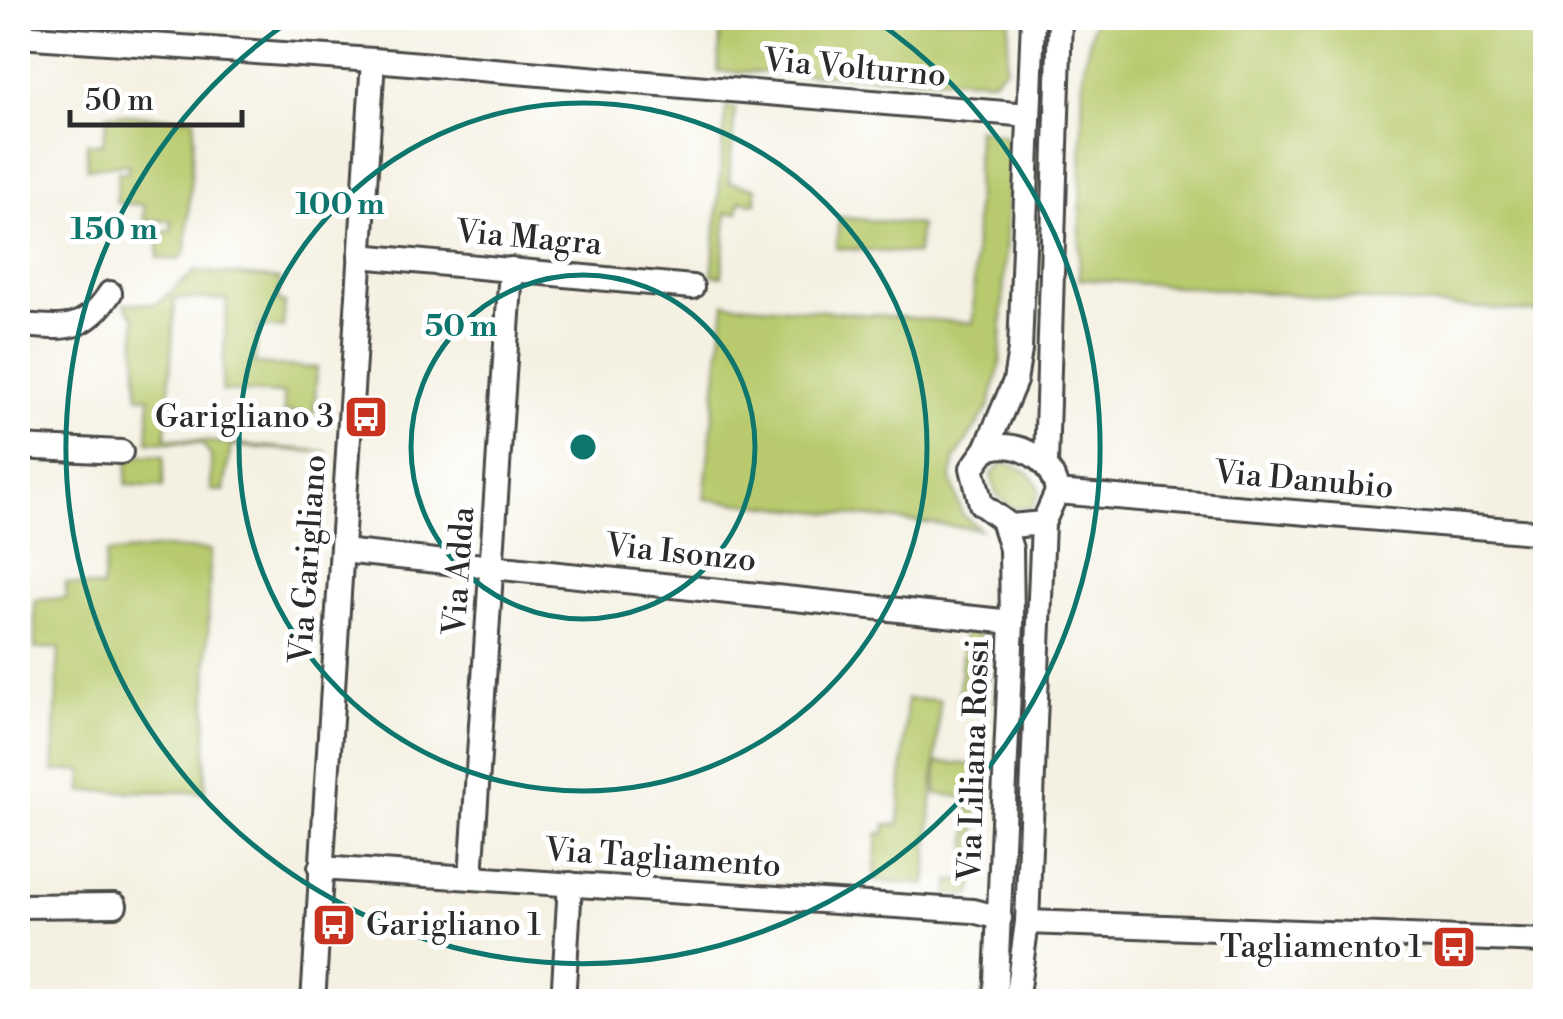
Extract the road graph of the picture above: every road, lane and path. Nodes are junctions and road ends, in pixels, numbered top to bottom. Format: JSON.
{"nodes":[{"id":1,"x":1033,"y":18,"type":"edge"},
{"id":2,"x":1061,"y":21,"type":"edge"},
{"id":3,"x":18,"y":36,"type":"edge"},
{"id":4,"x":373,"y":60,"type":"junction"},
{"id":5,"x":1029,"y":115,"type":"junction"},
{"id":6,"x":360,"y":256,"type":"junction"},
{"id":7,"x":511,"y":269,"type":"junction"},
{"id":8,"x":692,"y":287,"type":"dead end"},
{"id":9,"x":110,"y":294,"type":"dead end"},
{"id":10,"x":18,"y":325,"type":"edge"},
{"id":11,"x":18,"y":448,"type":"edge"},
{"id":12,"x":986,"y":449,"type":"junction"},
{"id":13,"x":121,"y":452,"type":"dead end"},
{"id":14,"x":1046,"y":464,"type":"junction"},
{"id":15,"x":1058,"y":492,"type":"junction"},
{"id":16,"x":1003,"y":523,"type":"junction"},
{"id":17,"x":1043,"y":523,"type":"junction"},
{"id":18,"x":1546,"y":532,"type":"edge"},
{"id":19,"x":342,"y":551,"type":"junction"},
{"id":20,"x":492,"y":565,"type":"junction"},
{"id":21,"x":1012,"y":622,"type":"junction"},
{"id":22,"x":320,"y":868,"type":"junction"},
{"id":23,"x":471,"y":877,"type":"junction"},
{"id":24,"x":570,"y":884,"type":"junction"},
{"id":25,"x":114,"y":905,"type":"dead end"},
{"id":26,"x":18,"y":906,"type":"edge"},
{"id":27,"x":1000,"y":918,"type":"junction"},
{"id":28,"x":1028,"y":922,"type":"junction"},
{"id":29,"x":1546,"y":941,"type":"edge"},
{"id":30,"x":312,"y":1002,"type":"edge"},
{"id":31,"x":563,"y":1002,"type":"edge"},
{"id":32,"x":994,"y":1002,"type":"edge"},
{"id":33,"x":1016,"y":1002,"type":"edge"}],
"edges":[{"from":1,"to":5,"type":"street","name":"Via Liliana Rossi"},
{"from":2,"to":14,"type":"street"},
{"from":3,"to":4,"type":"street","name":"Via Volturno"},
{"from":4,"to":5,"type":"street","name":"Via Volturno"},
{"from":4,"to":6,"type":"street","name":"Via Garigliano"},
{"from":5,"to":12,"type":"street","name":"Via Liliana Rossi"},
{"from":6,"to":7,"type":"street","name":"Via Magra"},
{"from":6,"to":19,"type":"street","name":"Via Garigliano"},
{"from":7,"to":8,"type":"street","name":"Via Magra"},
{"from":7,"to":20,"type":"street","name":"Via Adda"},
{"from":9,"to":10,"type":"street"},
{"from":11,"to":13,"type":"street"},
{"from":12,"to":14,"type":"street"},
{"from":12,"to":16,"type":"street","name":"Via Liliana Rossi"},
{"from":14,"to":15,"type":"street"},
{"from":15,"to":17,"type":"street","name":"Via Liliana Rossi"},
{"from":15,"to":18,"type":"street","name":"Via Danubio"},
{"from":16,"to":17,"type":"street"},
{"from":16,"to":21,"type":"street","name":"Via Liliana Rossi"},
{"from":17,"to":28,"type":"street","name":"Via Liliana Rossi"},
{"from":19,"to":20,"type":"street","name":"Via Isonzo"},
{"from":19,"to":22,"type":"street","name":"Via Garigliano"},
{"from":20,"to":21,"type":"street","name":"Via Isonzo"},
{"from":20,"to":23,"type":"street","name":"Via Adda"},
{"from":21,"to":27,"type":"street","name":"Via Liliana Rossi"},
{"from":22,"to":23,"type":"street","name":"Via Tagliamento"},
{"from":22,"to":30,"type":"street","name":"Via Garigliano"},
{"from":23,"to":24,"type":"street","name":"Via Tagliamento"},
{"from":24,"to":27,"type":"street","name":"Via Tagliamento"},
{"from":24,"to":31,"type":"street"},
{"from":25,"to":26,"type":"street"},
{"from":27,"to":32,"type":"street","name":"Via Liliana Rossi"},
{"from":28,"to":29,"type":"street"},
{"from":28,"to":33,"type":"street","name":"Via Liliana Rossi"}]}
